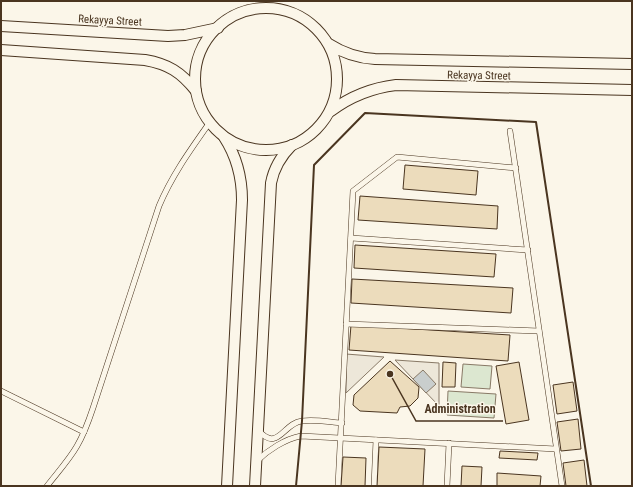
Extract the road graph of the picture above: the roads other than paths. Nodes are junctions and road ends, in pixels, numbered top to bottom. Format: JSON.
{"nodes":[{"id":1,"x":1,"y":26,"type":"edge"},
{"id":2,"x":218,"y":28,"type":"junction"},
{"id":3,"x":329,"y":44,"type":"junction"},
{"id":4,"x":1,"y":50,"type":"edge"},
{"id":5,"x":632,"y":64,"type":"edge"},
{"id":6,"x":632,"y":90,"type":"edge"},
{"id":7,"x":196,"y":92,"type":"junction"},
{"id":8,"x":331,"y":111,"type":"junction"},
{"id":9,"x":210,"y":122,"type":"junction"},
{"id":10,"x":510,"y":131,"type":"dead end"},
{"id":11,"x":223,"y":136,"type":"junction"},
{"id":12,"x":292,"y":145,"type":"junction"},
{"id":13,"x":516,"y":168,"type":"junction"},
{"id":14,"x":351,"y":238,"type":"junction"},
{"id":15,"x":528,"y":250,"type":"junction"},
{"id":16,"x":346,"y":324,"type":"junction"},
{"id":17,"x":539,"y":331,"type":"junction"},
{"id":18,"x":1,"y":391,"type":"edge"},
{"id":19,"x":342,"y":423,"type":"junction"},
{"id":20,"x":258,"y":430,"type":"junction"},
{"id":21,"x":84,"y":432,"type":"junction"},
{"id":22,"x":341,"y":438,"type":"junction"},
{"id":23,"x":376,"y":440,"type":"junction"},
{"id":24,"x":450,"y":443,"type":"junction"},
{"id":25,"x":556,"y":449,"type":"junction"},
{"id":26,"x":256,"y":462,"type":"junction"},
{"id":27,"x":47,"y":486,"type":"edge"},
{"id":28,"x":227,"y":486,"type":"edge"},
{"id":29,"x":255,"y":486,"type":"edge"},
{"id":30,"x":338,"y":486,"type":"edge"},
{"id":31,"x":374,"y":486,"type":"edge"},
{"id":32,"x":447,"y":486,"type":"edge"},
{"id":33,"x":562,"y":486,"type":"edge"}],
"edges":[{"from":1,"to":2,"type":"street","name":"Rekayya Street"},
{"from":2,"to":3,"type":"street"},
{"from":2,"to":7,"type":"street"},
{"from":3,"to":5,"type":"street","name":"Rekayya Street"},
{"from":3,"to":8,"type":"street"},
{"from":4,"to":7,"type":"street"},
{"from":6,"to":8,"type":"street","name":"Rekayya Street"},
{"from":7,"to":9,"type":"street"},
{"from":8,"to":12,"type":"street"},
{"from":9,"to":11,"type":"street"},
{"from":9,"to":21,"type":"lane"},
{"from":10,"to":13,"type":"lane"},
{"from":11,"to":12,"type":"street"},
{"from":11,"to":28,"type":"street"},
{"from":12,"to":20,"type":"street"},
{"from":13,"to":14,"type":"lane"},
{"from":13,"to":15,"type":"lane"},
{"from":14,"to":15,"type":"lane"},
{"from":14,"to":16,"type":"lane"},
{"from":15,"to":17,"type":"lane"},
{"from":16,"to":17,"type":"lane"},
{"from":16,"to":19,"type":"lane"},
{"from":17,"to":25,"type":"lane"},
{"from":18,"to":21,"type":"lane"},
{"from":19,"to":20,"type":"lane"},
{"from":19,"to":22,"type":"lane"},
{"from":20,"to":26,"type":"street"},
{"from":21,"to":27,"type":"lane"},
{"from":22,"to":23,"type":"lane"},
{"from":22,"to":26,"type":"lane"},
{"from":22,"to":30,"type":"lane"},
{"from":23,"to":24,"type":"lane"},
{"from":23,"to":31,"type":"lane"},
{"from":24,"to":25,"type":"lane"},
{"from":24,"to":32,"type":"lane"},
{"from":25,"to":33,"type":"lane"},
{"from":26,"to":29,"type":"street"}]}
